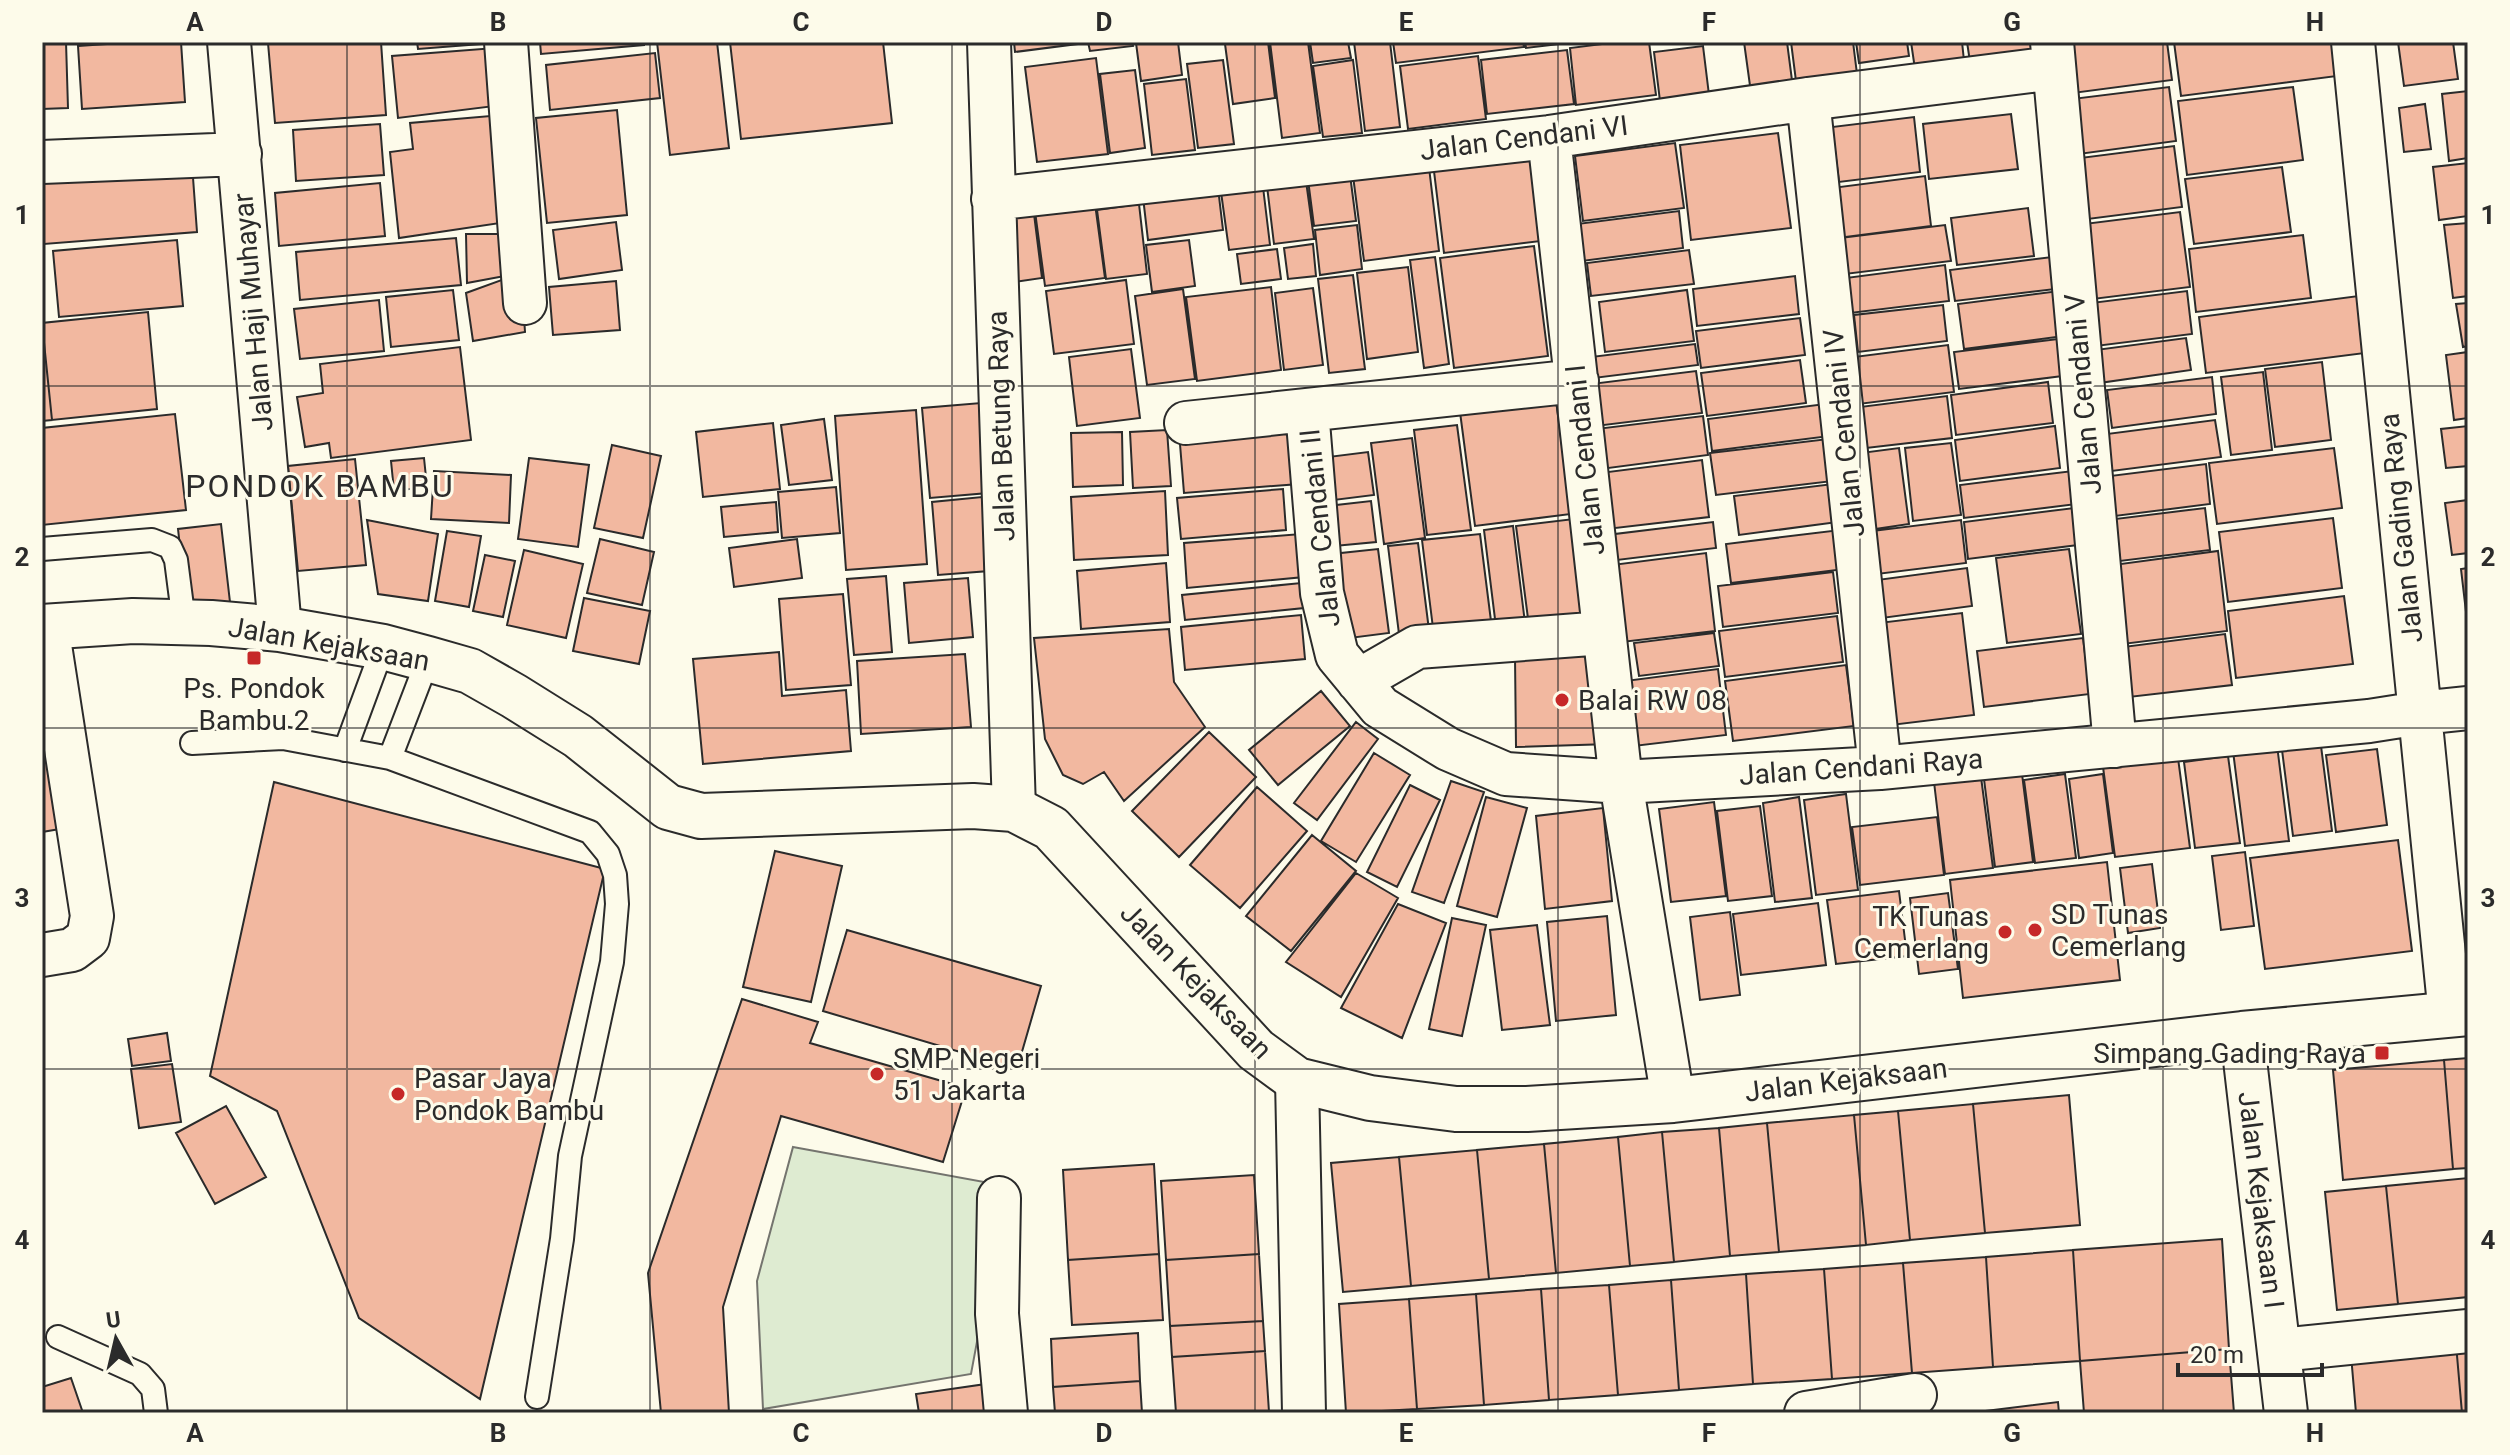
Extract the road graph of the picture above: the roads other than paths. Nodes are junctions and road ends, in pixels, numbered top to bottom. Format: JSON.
{"nodes":[{"id":1,"x":229,"y":42,"type":"edge"},
{"id":2,"x":506,"y":42,"type":"edge"},
{"id":3,"x":989,"y":42,"type":"edge"},
{"id":4,"x":2353,"y":42,"type":"edge"},
{"id":5,"x":2053,"y":55,"type":"edge"},
{"id":6,"x":1808,"y":99,"type":"junction"},
{"id":7,"x":1549,"y":137,"type":"junction"},
{"id":8,"x":240,"y":154,"type":"junction"},
{"id":9,"x":42,"y":162,"type":"edge"},
{"id":10,"x":993,"y":199,"type":"junction"},
{"id":11,"x":525,"y":303,"type":"dead end"},
{"id":12,"x":1577,"y":381,"type":"junction"},
{"id":13,"x":1307,"y":410,"type":"junction"},
{"id":14,"x":1186,"y":423,"type":"dead end"},
{"id":15,"x":42,"y":549,"type":"edge"},
{"id":16,"x":184,"y":622,"type":"junction"},
{"id":17,"x":44,"y":626,"type":"edge"},
{"id":18,"x":280,"y":629,"type":"junction"},
{"id":19,"x":1604,"y":633,"type":"junction"},
{"id":20,"x":383,"y":647,"type":"junction"},
{"id":21,"x":428,"y":659,"type":"junction"},
{"id":22,"x":1358,"y":681,"type":"junction"},
{"id":23,"x":2468,"y":708,"type":"edge"},
{"id":24,"x":2420,"y":713,"type":"junction"},
{"id":25,"x":192,"y":743,"type":"dead end"},
{"id":26,"x":2115,"y":746,"type":"junction"},
{"id":27,"x":345,"y":750,"type":"junction"},
{"id":28,"x":390,"y":758,"type":"junction"},
{"id":29,"x":1880,"y":768,"type":"junction"},
{"id":30,"x":1621,"y":782,"type":"junction"},
{"id":31,"x":1014,"y":809,"type":"junction"},
{"id":32,"x":42,"y":955,"type":"edge"},
{"id":33,"x":2459,"y":1014,"type":"edge"},
{"id":34,"x":2242,"y":1034,"type":"junction"},
{"id":35,"x":1297,"y":1080,"type":"junction"},
{"id":36,"x":1673,"y":1100,"type":"junction"},
{"id":37,"x":999,"y":1198,"type":"dead end"},
{"id":38,"x":2468,"y":1331,"type":"edge"},
{"id":39,"x":58,"y":1337,"type":"dead end"},
{"id":40,"x":2280,"y":1350,"type":"junction"},
{"id":41,"x":1915,"y":1395,"type":"dead end"},
{"id":42,"x":537,"y":1397,"type":"dead end"},
{"id":43,"x":156,"y":1413,"type":"edge"},
{"id":44,"x":1006,"y":1413,"type":"edge"},
{"id":45,"x":1304,"y":1413,"type":"edge"},
{"id":46,"x":1806,"y":1413,"type":"edge"},
{"id":47,"x":2286,"y":1413,"type":"edge"}],
"edges":[{"from":1,"to":8,"type":"street","name":"Jalan Haji Muhayar"},
{"from":2,"to":11,"type":"street"},
{"from":3,"to":10,"type":"street","name":"Jalan Betung Raya"},
{"from":4,"to":24,"type":"street","name":"Jalan Gading Raya"},
{"from":5,"to":6,"type":"street","name":"Jalan Cendani VI"},
{"from":5,"to":26,"type":"street","name":"Jalan Cendani V"},
{"from":6,"to":7,"type":"street","name":"Jalan Cendani VI"},
{"from":6,"to":29,"type":"street","name":"Jalan Cendani IV"},
{"from":7,"to":10,"type":"street","name":"Jalan Cendani VI"},
{"from":7,"to":12,"type":"street","name":"Jalan Cendani I"},
{"from":8,"to":9,"type":"street"},
{"from":8,"to":18,"type":"street","name":"Jalan Haji Muhayar"},
{"from":10,"to":31,"type":"street","name":"Jalan Betung Raya"},
{"from":12,"to":13,"type":"street"},
{"from":12,"to":19,"type":"street","name":"Jalan Cendani I"},
{"from":13,"to":14,"type":"street"},
{"from":13,"to":22,"type":"street","name":"Jalan Cendani II"},
{"from":15,"to":16,"type":"lane"},
{"from":16,"to":17,"type":"street","name":"Jalan Kejaksaan"},
{"from":16,"to":18,"type":"street","name":"Jalan Kejaksaan"},
{"from":17,"to":32,"type":"street"},
{"from":18,"to":20,"type":"street","name":"Jalan Kejaksaan"},
{"from":19,"to":22,"type":"street"},
{"from":19,"to":30,"type":"street","name":"Jalan Cendani I"},
{"from":20,"to":21,"type":"street","name":"Jalan Kejaksaan"},
{"from":20,"to":27,"type":"lane"},
{"from":21,"to":28,"type":"lane"},
{"from":21,"to":31,"type":"street","name":"Jalan Kejaksaan"},
{"from":22,"to":30,"type":"street","name":"Jalan Cendani II"},
{"from":23,"to":24,"type":"street","name":"Jalan Cendani Raya"},
{"from":24,"to":26,"type":"street","name":"Jalan Cendani Raya"},
{"from":24,"to":33,"type":"street","name":"Jalan Gading Raya"},
{"from":25,"to":27,"type":"lane"},
{"from":26,"to":29,"type":"street","name":"Jalan Cendani Raya"},
{"from":27,"to":28,"type":"lane"},
{"from":28,"to":42,"type":"lane"},
{"from":29,"to":30,"type":"street","name":"Jalan Cendani Raya"},
{"from":30,"to":36,"type":"street"},
{"from":31,"to":35,"type":"street","name":"Jalan Kejaksaan"},
{"from":33,"to":34,"type":"street","name":"Jalan Kejaksaan"},
{"from":34,"to":36,"type":"street","name":"Jalan Kejaksaan"},
{"from":34,"to":40,"type":"street","name":"Jalan Kejaksaan I"},
{"from":35,"to":36,"type":"street","name":"Jalan Kejaksaan"},
{"from":35,"to":45,"type":"street"},
{"from":37,"to":44,"type":"street"},
{"from":38,"to":40,"type":"street"},
{"from":39,"to":43,"type":"lane"},
{"from":40,"to":47,"type":"street","name":"Jalan Kejaksaan I"},
{"from":41,"to":46,"type":"street"}]}
